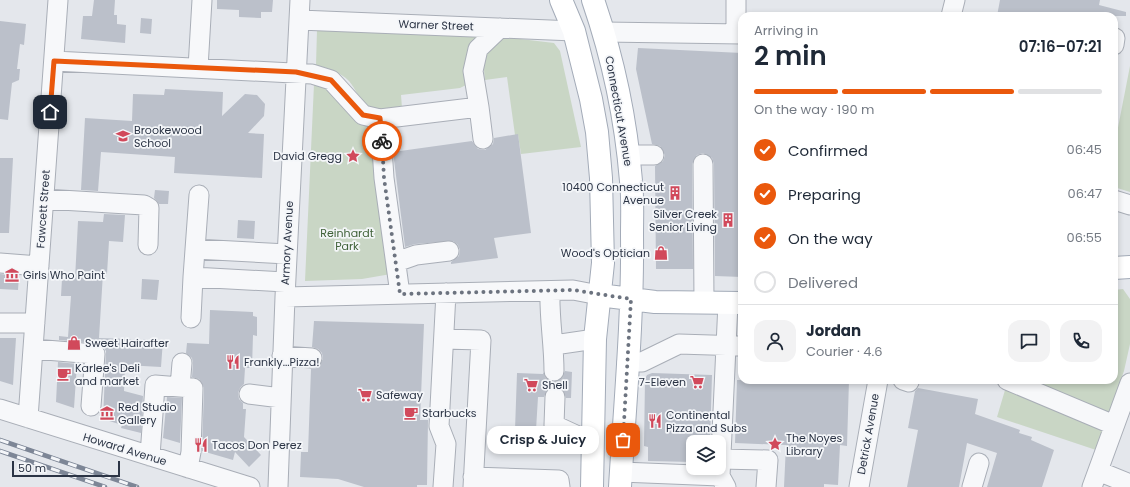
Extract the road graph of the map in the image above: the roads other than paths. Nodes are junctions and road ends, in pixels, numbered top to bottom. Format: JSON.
{"nodes":[{"id":1,"x":58,"y":0,"type":"edge"},
{"id":2,"x":202,"y":0,"type":"edge"},
{"id":3,"x":300,"y":0,"type":"edge"},
{"id":4,"x":561,"y":0,"type":"edge"},
{"id":5,"x":593,"y":0,"type":"edge"},
{"id":6,"x":736,"y":0,"type":"edge"},
{"id":7,"x":955,"y":0,"type":"edge"},
{"id":8,"x":952,"y":12,"type":"edge"},
{"id":9,"x":299,"y":20,"type":"junction"},
{"id":10,"x":738,"y":22,"type":"edge"},
{"id":11,"x":500,"y":28,"type":"junction"},
{"id":12,"x":574,"y":31,"type":"junction"},
{"id":13,"x":604,"y":32,"type":"junction"},
{"id":14,"x":738,"y":33,"type":"edge"},
{"id":15,"x":54,"y":61,"type":"junction"},
{"id":16,"x":198,"y":68,"type":"junction"},
{"id":17,"x":296,"y":72,"type":"junction"},
{"id":18,"x":479,"y":107,"type":"junction"},
{"id":19,"x":380,"y":118,"type":"junction"},
{"id":20,"x":483,"y":139,"type":"dead end"},
{"id":21,"x":628,"y":155,"type":"junction"},
{"id":22,"x":654,"y":155,"type":"dead end"},
{"id":23,"x":703,"y":164,"type":"dead end"},
{"id":24,"x":199,"y":195,"type":"dead end"},
{"id":25,"x":44,"y":200,"type":"junction"},
{"id":26,"x":1118,"y":201,"type":"edge"},
{"id":27,"x":1130,"y":205,"type":"edge"},
{"id":28,"x":148,"y":245,"type":"dead end"},
{"id":29,"x":195,"y":249,"type":"junction"},
{"id":30,"x":449,"y":251,"type":"dead end"},
{"id":31,"x":287,"y":254,"type":"junction"},
{"id":32,"x":396,"y":262,"type":"junction"},
{"id":33,"x":0,"y":263,"type":"edge"},
{"id":34,"x":39,"y":266,"type":"junction"},
{"id":35,"x":1130,"y":266,"type":"edge"},
{"id":36,"x":1118,"y":268,"type":"edge"},
{"id":37,"x":193,"y":277,"type":"junction"},
{"id":38,"x":285,"y":290,"type":"junction"},
{"id":39,"x":550,"y":291,"type":"junction"},
{"id":40,"x":446,"y":293,"type":"junction"},
{"id":41,"x":400,"y":294,"type":"junction"},
{"id":42,"x":599,"y":295,"type":"junction"},
{"id":43,"x":631,"y":299,"type":"junction"},
{"id":44,"x":704,"y":302,"type":"junction"},
{"id":45,"x":735,"y":303,"type":"edge"},
{"id":46,"x":191,"y":318,"type":"dead end"},
{"id":47,"x":0,"y":323,"type":"edge"},
{"id":48,"x":35,"y":323,"type":"junction"},
{"id":49,"x":444,"y":339,"type":"junction"},
{"id":50,"x":595,"y":339,"type":"junction"},
{"id":51,"x":554,"y":345,"type":"junction"},
{"id":52,"x":734,"y":345,"type":"edge"},
{"id":53,"x":33,"y":349,"type":"junction"},
{"id":54,"x":282,"y":356,"type":"junction"},
{"id":55,"x":312,"y":358,"type":"dead end"},
{"id":56,"x":628,"y":362,"type":"junction"},
{"id":57,"x":182,"y":364,"type":"dead end"},
{"id":58,"x":554,"y":371,"type":"tunnel mouth"},
{"id":59,"x":1130,"y":383,"type":"edge"},
{"id":60,"x":877,"y":384,"type":"edge"},
{"id":61,"x":1017,"y":384,"type":"edge"},
{"id":62,"x":180,"y":387,"type":"junction"},
{"id":63,"x":249,"y":394,"type":"dead end"},
{"id":64,"x":554,"y":397,"type":"tunnel mouth"},
{"id":65,"x":281,"y":398,"type":"junction"},
{"id":66,"x":0,"y":409,"type":"edge"},
{"id":67,"x":28,"y":418,"type":"junction"},
{"id":68,"x":1114,"y":425,"type":"junction"},
{"id":69,"x":726,"y":435,"type":"edge"},
{"id":70,"x":88,"y":437,"type":"junction"},
{"id":71,"x":592,"y":440,"type":"junction"},
{"id":72,"x":150,"y":456,"type":"junction"},
{"id":73,"x":979,"y":463,"type":"dead end"},
{"id":74,"x":188,"y":468,"type":"junction"},
{"id":75,"x":726,"y":473,"type":"edge"},
{"id":76,"x":702,"y":475,"type":"edge"},
{"id":77,"x":621,"y":479,"type":"edge"},
{"id":78,"x":1095,"y":479,"type":"edge"},
{"id":79,"x":473,"y":482,"type":"edge"},
{"id":80,"x":1130,"y":484,"type":"edge"},
{"id":81,"x":250,"y":487,"type":"edge"},
{"id":82,"x":278,"y":487,"type":"edge"},
{"id":83,"x":443,"y":487,"type":"edge"},
{"id":84,"x":560,"y":487,"type":"edge"},
{"id":85,"x":592,"y":487,"type":"edge"},
{"id":86,"x":766,"y":487,"type":"edge"},
{"id":87,"x":859,"y":487,"type":"edge"},
{"id":88,"x":972,"y":487,"type":"edge"}],
"edges":[{"from":1,"to":15,"type":"street","name":"Fawcett Street"},
{"from":2,"to":16,"type":"street"},
{"from":3,"to":9,"type":"street","name":"Armory Avenue"},
{"from":4,"to":12,"type":"main road"},
{"from":5,"to":13,"type":"main road","name":"Connecticut Avenue"},
{"from":6,"to":10,"type":"street"},
{"from":7,"to":8,"type":"street"},
{"from":9,"to":11,"type":"street","name":"Warner Street"},
{"from":9,"to":17,"type":"street","name":"Armory Avenue"},
{"from":11,"to":12,"type":"street","name":"Warner Street"},
{"from":11,"to":18,"type":"street"},
{"from":12,"to":42,"type":"main road"},
{"from":13,"to":14,"type":"street"},
{"from":13,"to":21,"type":"main road","name":"Connecticut Avenue"},
{"from":15,"to":16,"type":"street"},
{"from":15,"to":25,"type":"street","name":"Fawcett Street"},
{"from":16,"to":17,"type":"street"},
{"from":17,"to":19,"type":"street"},
{"from":17,"to":31,"type":"street","name":"Armory Avenue"},
{"from":18,"to":19,"type":"street"},
{"from":18,"to":20,"type":"street"},
{"from":19,"to":32,"type":"street"},
{"from":21,"to":22,"type":"street"},
{"from":21,"to":43,"type":"main road","name":"Connecticut Avenue"},
{"from":23,"to":44,"type":"street"},
{"from":24,"to":29,"type":"street"},
{"from":25,"to":28,"type":"street"},
{"from":25,"to":34,"type":"street","name":"Fawcett Street"},
{"from":26,"to":27,"type":"street"},
{"from":29,"to":31,"type":"street"},
{"from":29,"to":37,"type":"street"},
{"from":30,"to":32,"type":"street"},
{"from":31,"to":38,"type":"street","name":"Armory Avenue"},
{"from":32,"to":41,"type":"street"},
{"from":33,"to":34,"type":"street"},
{"from":34,"to":48,"type":"street","name":"Fawcett Street"},
{"from":35,"to":36,"type":"main road"},
{"from":37,"to":38,"type":"street"},
{"from":37,"to":46,"type":"street"},
{"from":38,"to":41,"type":"street"},
{"from":38,"to":54,"type":"street","name":"Armory Avenue"},
{"from":39,"to":40,"type":"street"},
{"from":39,"to":42,"type":"street"},
{"from":39,"to":51,"type":"street"},
{"from":40,"to":41,"type":"street"},
{"from":40,"to":49,"type":"street"},
{"from":42,"to":43,"type":"main road"},
{"from":42,"to":50,"type":"main road"},
{"from":43,"to":44,"type":"main road"},
{"from":43,"to":56,"type":"main road","name":"Connecticut Avenue"},
{"from":44,"to":45,"type":"main road"},
{"from":45,"to":52,"type":"street"},
{"from":47,"to":48,"type":"street"},
{"from":48,"to":53,"type":"street","name":"Fawcett Street"},
{"from":49,"to":79,"type":"street"},
{"from":49,"to":83,"type":"street"},
{"from":50,"to":51,"type":"street"},
{"from":50,"to":71,"type":"main road"},
{"from":51,"to":58,"type":"street"},
{"from":52,"to":56,"type":"street"},
{"from":52,"to":69,"type":"street"},
{"from":53,"to":67,"type":"street","name":"Fawcett Street"},
{"from":53,"to":70,"type":"street"},
{"from":54,"to":55,"type":"street"},
{"from":54,"to":65,"type":"street","name":"Armory Avenue"},
{"from":56,"to":77,"type":"main road","name":"Connecticut Avenue"},
{"from":57,"to":62,"type":"street"},
{"from":59,"to":68,"type":"street"},
{"from":60,"to":87,"type":"street","name":"Detrick Avenue"},
{"from":61,"to":68,"type":"street"},
{"from":62,"to":72,"type":"street"},
{"from":62,"to":74,"type":"street"},
{"from":63,"to":65,"type":"street"},
{"from":64,"to":71,"type":"street"},
{"from":65,"to":82,"type":"street","name":"Armory Avenue"},
{"from":66,"to":67,"type":"street","name":"Howard Avenue"},
{"from":67,"to":70,"type":"street","name":"Howard Avenue"},
{"from":68,"to":78,"type":"street"},
{"from":70,"to":72,"type":"street","name":"Howard Avenue"},
{"from":71,"to":85,"type":"main road"},
{"from":72,"to":74,"type":"street","name":"Howard Avenue"},
{"from":73,"to":88,"type":"street"},
{"from":74,"to":81,"type":"street","name":"Howard Avenue"},
{"from":75,"to":86,"type":"street"},
{"from":76,"to":77,"type":"street"},
{"from":78,"to":80,"type":"street"},
{"from":79,"to":84,"type":"street"}]}
